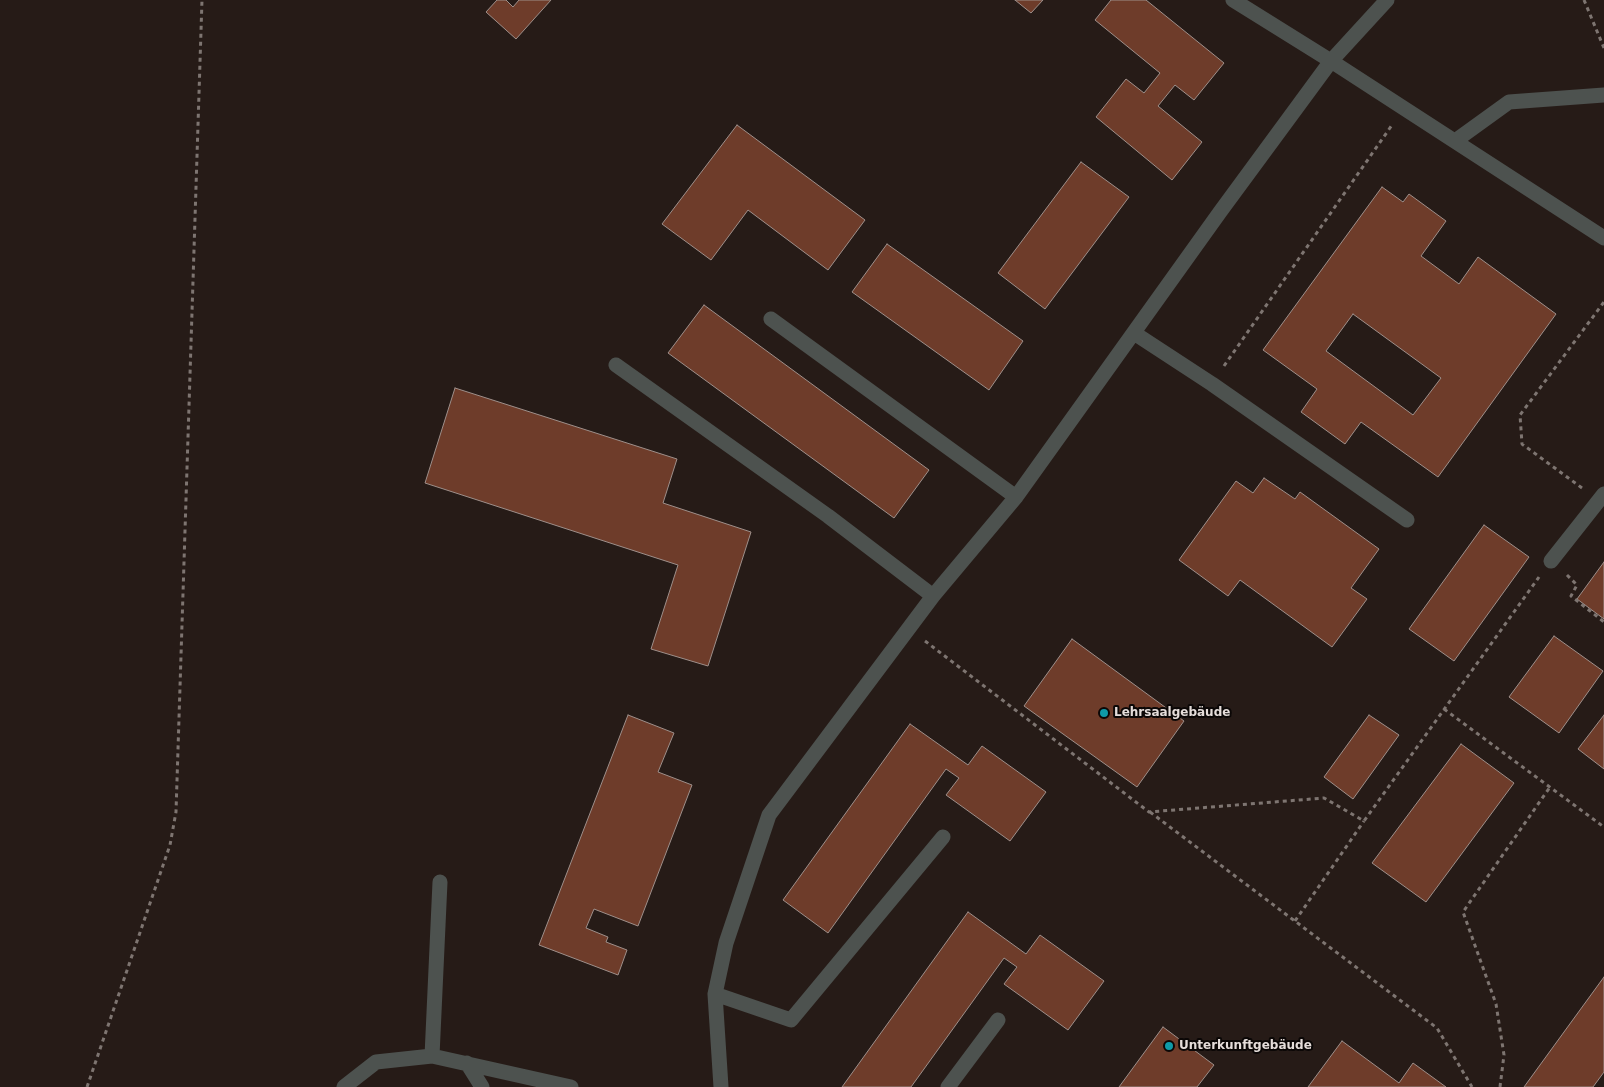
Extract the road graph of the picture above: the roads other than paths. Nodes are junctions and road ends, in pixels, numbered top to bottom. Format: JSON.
{"nodes":[{"id":1,"x":1233,"y":0,"type":"edge"},
{"id":2,"x":1387,"y":0,"type":"edge"},
{"id":3,"x":1331,"y":61,"type":"junction"},
{"id":4,"x":1604,"y":95,"type":"edge"},
{"id":5,"x":1455,"y":141,"type":"junction"},
{"id":6,"x":1604,"y":238,"type":"edge"},
{"id":7,"x":771,"y":319,"type":"dead end"},
{"id":8,"x":1134,"y":333,"type":"junction"},
{"id":9,"x":616,"y":365,"type":"dead end"},
{"id":10,"x":1016,"y":497,"type":"junction"},
{"id":11,"x":1602,"y":498,"type":"edge"},
{"id":12,"x":1407,"y":520,"type":"dead end"},
{"id":13,"x":1551,"y":561,"type":"road end"},
{"id":14,"x":933,"y":596,"type":"junction"},
{"id":15,"x":943,"y":837,"type":"dead end"},
{"id":16,"x":440,"y":882,"type":"dead end"},
{"id":17,"x":715,"y":994,"type":"junction"},
{"id":18,"x":998,"y":1020,"type":"dead end"},
{"id":19,"x":432,"y":1056,"type":"junction"},
{"id":20,"x":467,"y":1063,"type":"junction"},
{"id":21,"x":344,"y":1087,"type":"edge"},
{"id":22,"x":482,"y":1087,"type":"edge"},
{"id":23,"x":571,"y":1087,"type":"edge"},
{"id":24,"x":721,"y":1087,"type":"edge"},
{"id":25,"x":948,"y":1087,"type":"edge"}],
"edges":[{"from":1,"to":3,"type":"lane"},
{"from":2,"to":3,"type":"lane"},
{"from":3,"to":5,"type":"lane"},
{"from":3,"to":8,"type":"lane"},
{"from":4,"to":5,"type":"lane"},
{"from":5,"to":6,"type":"lane"},
{"from":7,"to":10,"type":"lane"},
{"from":8,"to":10,"type":"lane"},
{"from":8,"to":12,"type":"lane"},
{"from":9,"to":14,"type":"lane"},
{"from":10,"to":14,"type":"lane"},
{"from":11,"to":13,"type":"lane"},
{"from":14,"to":17,"type":"lane"},
{"from":15,"to":17,"type":"lane"},
{"from":16,"to":19,"type":"lane"},
{"from":17,"to":24,"type":"lane"},
{"from":18,"to":25,"type":"lane"},
{"from":19,"to":20,"type":"lane"},
{"from":19,"to":21,"type":"lane"},
{"from":20,"to":22,"type":"lane"},
{"from":20,"to":23,"type":"lane"}]}
